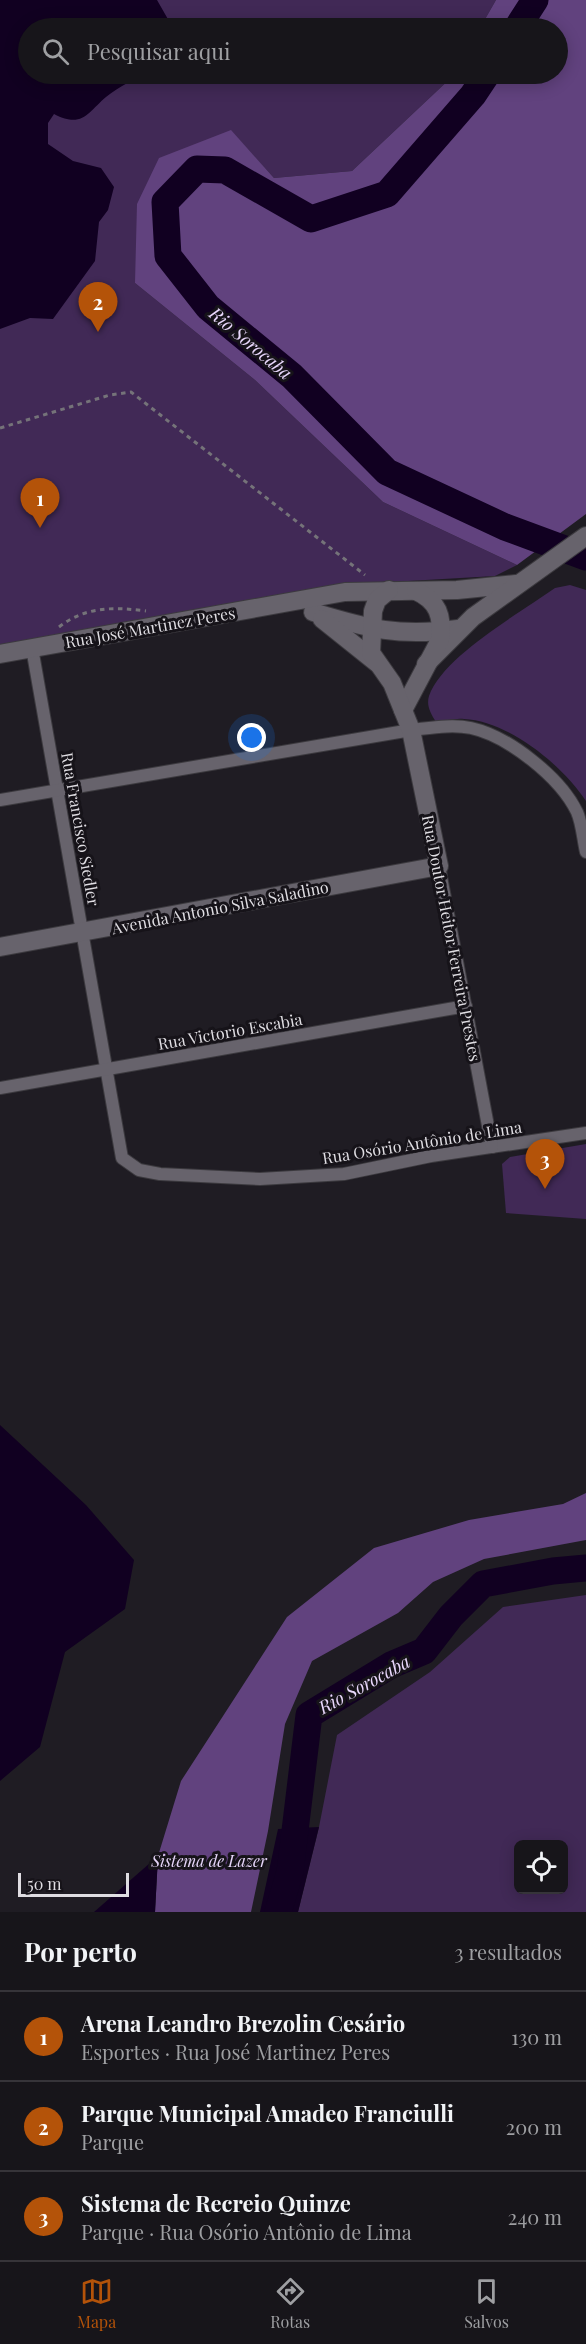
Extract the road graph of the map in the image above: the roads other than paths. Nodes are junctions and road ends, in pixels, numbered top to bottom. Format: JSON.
{"nodes":[{"id":1,"x":586,"y":536,"type":"edge"},
{"id":2,"x":520,"y":581,"type":"junction"},
{"id":3,"x":389,"y":590,"type":"junction"},
{"id":4,"x":416,"y":591,"type":"junction"},
{"id":5,"x":306,"y":606,"type":"junction"},
{"id":6,"x":371,"y":629,"type":"junction"},
{"id":7,"x":450,"y":630,"type":"junction"},
{"id":8,"x":32,"y":648,"type":"junction"},
{"id":9,"x":0,"y":654,"type":"edge"},
{"id":10,"x":377,"y":663,"type":"junction"},
{"id":11,"x":403,"y":710,"type":"junction"},
{"id":12,"x":411,"y":730,"type":"junction"},
{"id":13,"x":57,"y":789,"type":"junction"},
{"id":14,"x":0,"y":800,"type":"edge"},
{"id":15,"x":586,"y":852,"type":"edge"},
{"id":16,"x":439,"y":866,"type":"junction"},
{"id":17,"x":82,"y":933,"type":"junction"},
{"id":18,"x":0,"y":947,"type":"edge"},
{"id":19,"x":466,"y":1006,"type":"junction"},
{"id":20,"x":106,"y":1070,"type":"junction"},
{"id":21,"x":0,"y":1088,"type":"edge"},
{"id":22,"x":586,"y":1132,"type":"edge"},
{"id":23,"x":492,"y":1147,"type":"junction"},
{"id":24,"x":122,"y":1158,"type":"joint"}],
"edges":[{"from":1,"to":2,"type":"main road"},
{"from":2,"to":4,"type":"main road","name":"Rua José Martinez Peres"},
{"from":2,"to":7,"type":"main road"},
{"from":3,"to":4,"type":"main road","name":"Rua José Martinez Peres"},
{"from":3,"to":5,"type":"main road","name":"Rua José Martinez Peres"},
{"from":3,"to":6,"type":"main road"},
{"from":4,"to":7,"type":"main road"},
{"from":5,"to":6,"type":"main road","name":"Rua José Martinez Peres"},
{"from":5,"to":8,"type":"main road","name":"Rua José Martinez Peres"},
{"from":5,"to":10,"type":"main road"},
{"from":6,"to":7,"type":"main road","name":"Rua José Martinez Peres"},
{"from":6,"to":10,"type":"main road"},
{"from":7,"to":11,"type":"main road"},
{"from":8,"to":9,"type":"main road","name":"Rua José Martinez Peres"},
{"from":8,"to":13,"type":"street","name":"Rua Francisco Siedler"},
{"from":10,"to":11,"type":"main road"},
{"from":11,"to":12,"type":"main road"},
{"from":12,"to":13,"type":"street"},
{"from":12,"to":15,"type":"street"},
{"from":12,"to":16,"type":"main road","name":"Rua Doutor Heitor Ferreira Prestes"},
{"from":13,"to":14,"type":"street"},
{"from":13,"to":17,"type":"street","name":"Rua Francisco Siedler"},
{"from":16,"to":17,"type":"main road","name":"Avenida Antonio Silva Saladino"},
{"from":16,"to":19,"type":"street","name":"Rua Doutor Heitor Ferreira Prestes"},
{"from":17,"to":18,"type":"main road","name":"Avenida Antonio Silva Saladino"},
{"from":17,"to":20,"type":"street","name":"Rua Francisco Siedler"},
{"from":19,"to":20,"type":"street","name":"Rua Victorio Escabia"},
{"from":19,"to":23,"type":"street","name":"Rua Doutor Heitor Ferreira Prestes"},
{"from":20,"to":21,"type":"street","name":"Rua Victorio Escabia"},
{"from":20,"to":24,"type":"street","name":"Rua Francisco Siedler"},
{"from":22,"to":23,"type":"street","name":"Rua Osório Antônio de Lima"},
{"from":23,"to":24,"type":"street","name":"Rua Osório Antônio de Lima"}]}
